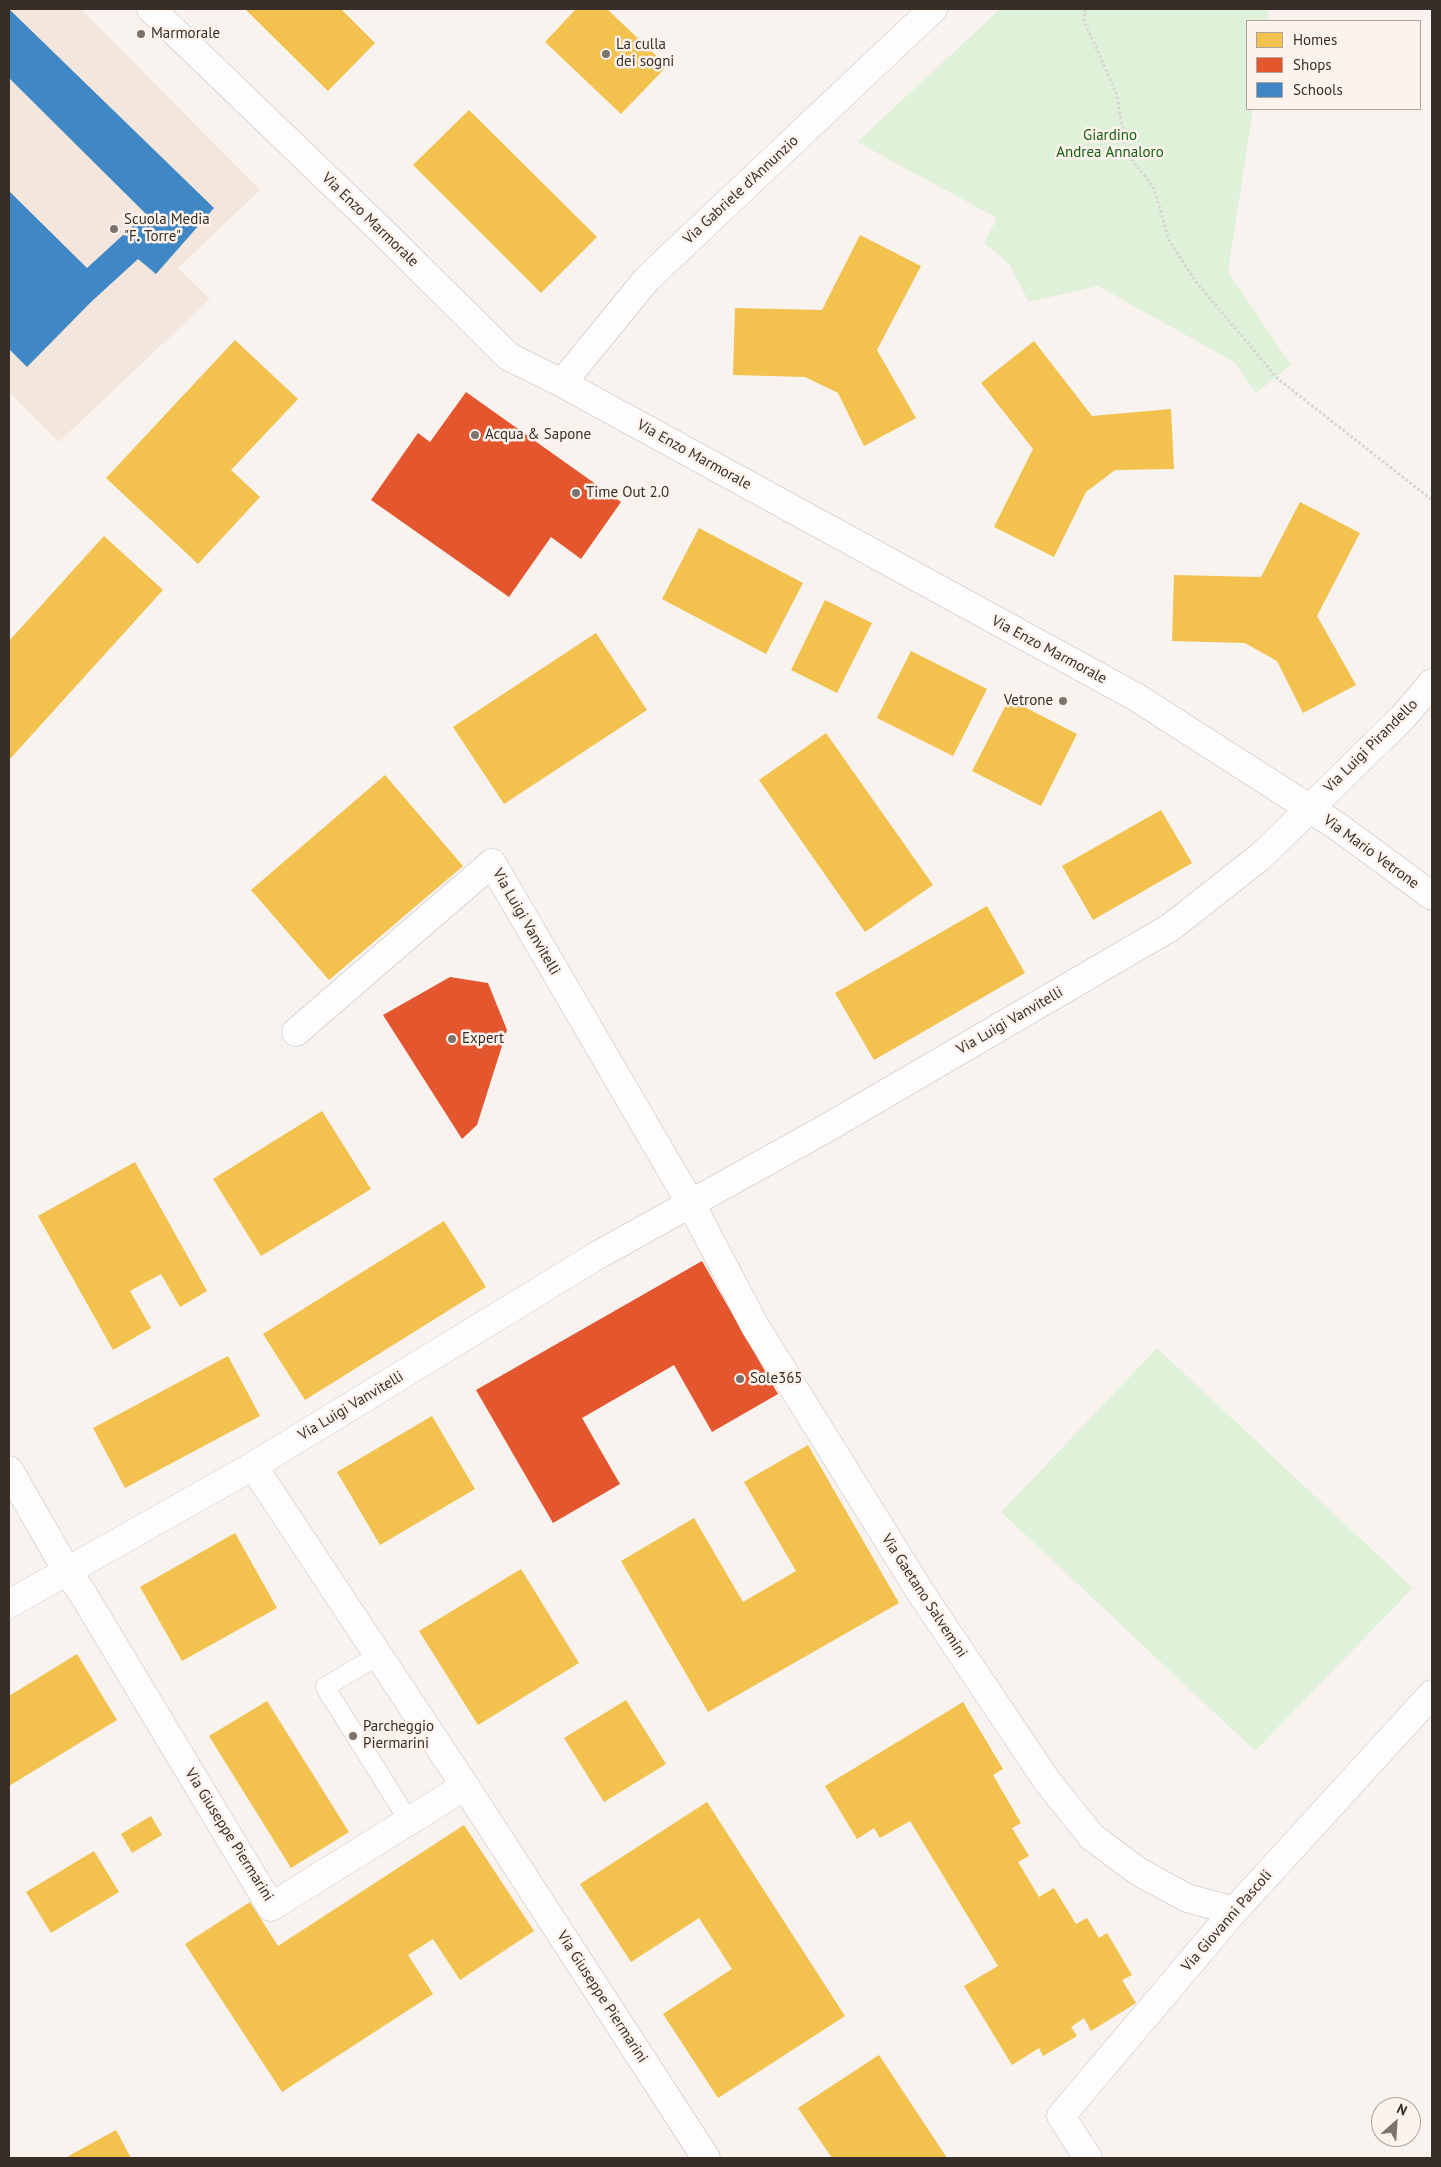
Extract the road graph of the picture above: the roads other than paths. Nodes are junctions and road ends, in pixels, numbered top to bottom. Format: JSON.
{"nodes":[{"id":1,"x":151,"y":9,"type":"edge"},
{"id":2,"x":933,"y":9,"type":"edge"},
{"id":3,"x":562,"y":383,"type":"junction"},
{"id":4,"x":1432,"y":683,"type":"edge"},
{"id":5,"x":1308,"y":808,"type":"junction"},
{"id":6,"x":1432,"y":896,"type":"edge"},
{"id":7,"x":296,"y":1032,"type":"dead end"},
{"id":8,"x":691,"y":1204,"type":"junction"},
{"id":9,"x":253,"y":1466,"type":"junction"},
{"id":10,"x":9,"y":1470,"type":"edge"},
{"id":11,"x":67,"y":1571,"type":"junction"},
{"id":12,"x":9,"y":1604,"type":"edge"},
{"id":13,"x":379,"y":1655,"type":"junction"},
{"id":14,"x":1432,"y":1694,"type":"edge"},
{"id":15,"x":465,"y":1786,"type":"junction"},
{"id":16,"x":409,"y":1821,"type":"junction"},
{"id":17,"x":1234,"y":1911,"type":"junction"},
{"id":18,"x":706,"y":2158,"type":"edge"},
{"id":19,"x":1088,"y":2158,"type":"edge"}],
"edges":[{"from":1,"to":3,"type":"street","name":"Via Enzo Marmorale"},
{"from":2,"to":3,"type":"street","name":"Via Gabriele d'Annunzio"},
{"from":3,"to":5,"type":"street","name":"Via Enzo Marmorale"},
{"from":4,"to":5,"type":"street","name":"Via Luigi Pirandello"},
{"from":5,"to":6,"type":"street","name":"Via Mario Vetrone"},
{"from":5,"to":8,"type":"street","name":"Via Luigi Vanvitelli"},
{"from":7,"to":8,"type":"street","name":"Via Luigi Vanvitelli"},
{"from":8,"to":9,"type":"street","name":"Via Luigi Vanvitelli"},
{"from":8,"to":17,"type":"street","name":"Via Gaetano Salvemini"},
{"from":9,"to":11,"type":"street","name":"Via Luigi Vanvitelli"},
{"from":9,"to":13,"type":"street","name":"Via Giuseppe Piermarini"},
{"from":10,"to":11,"type":"street"},
{"from":11,"to":12,"type":"street","name":"Via Luigi Vanvitelli"},
{"from":11,"to":16,"type":"street","name":"Via Giuseppe Piermarini"},
{"from":13,"to":15,"type":"street","name":"Via Giuseppe Piermarini"},
{"from":13,"to":16,"type":"lane"},
{"from":14,"to":17,"type":"street","name":"Via Giovanni Pascoli"},
{"from":15,"to":16,"type":"street","name":"Via Giuseppe Piermarini"},
{"from":15,"to":18,"type":"street","name":"Via Giuseppe Piermarini"},
{"from":17,"to":19,"type":"street","name":"Via Giovanni Pascoli"}]}
